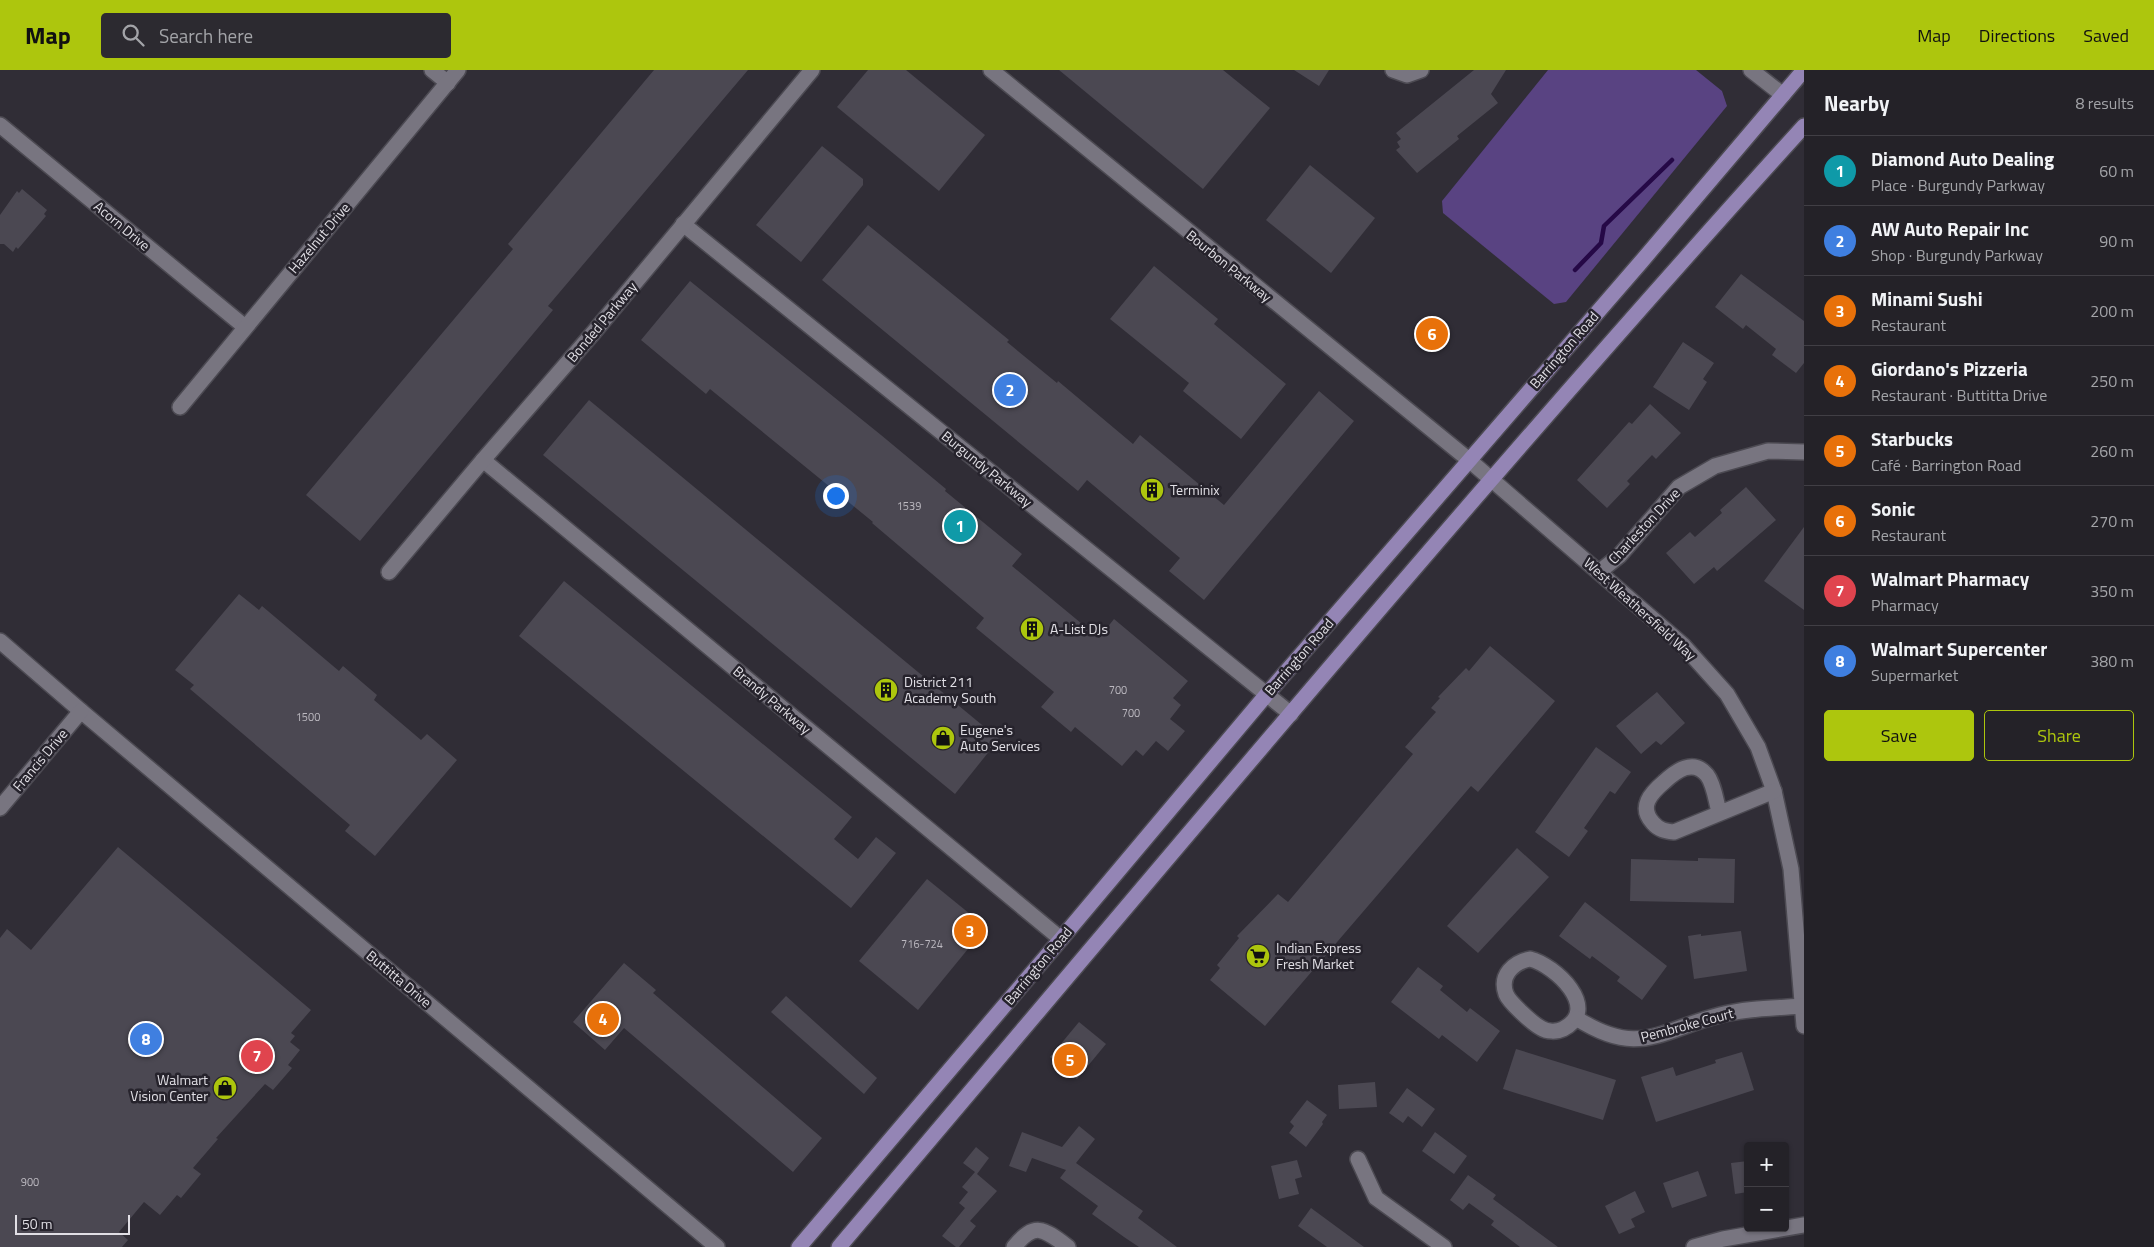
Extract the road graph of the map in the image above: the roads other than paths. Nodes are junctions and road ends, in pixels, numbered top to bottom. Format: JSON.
{"nodes":[{"id":1,"x":432,"y":70,"type":"edge"},
{"id":2,"x":458,"y":70,"type":"edge"},
{"id":3,"x":812,"y":70,"type":"edge"},
{"id":4,"x":991,"y":70,"type":"edge"},
{"id":5,"x":1393,"y":70,"type":"edge"},
{"id":6,"x":1421,"y":70,"type":"edge"},
{"id":7,"x":1751,"y":70,"type":"edge"},
{"id":8,"x":1804,"y":70,"type":"edge"},
{"id":9,"x":448,"y":83,"type":"junction"},
{"id":10,"x":1783,"y":95,"type":"junction"},
{"id":11,"x":0,"y":125,"type":"edge"},
{"id":12,"x":1804,"y":126,"type":"edge"},
{"id":13,"x":683,"y":224,"type":"junction"},
{"id":14,"x":244,"y":327,"type":"junction"},
{"id":15,"x":180,"y":407,"type":"dead end"},
{"id":16,"x":1804,"y":452,"type":"edge"},
{"id":17,"x":483,"y":460,"type":"junction"},
{"id":18,"x":1469,"y":460,"type":"junction"},
{"id":19,"x":1491,"y":479,"type":"junction"},
{"id":20,"x":389,"y":572,"type":"dead end"},
{"id":21,"x":1599,"y":572,"type":"junction"},
{"id":22,"x":0,"y":641,"type":"edge"},
{"id":23,"x":1267,"y":694,"type":"junction"},
{"id":24,"x":81,"y":711,"type":"junction"},
{"id":25,"x":1291,"y":714,"type":"junction"},
{"id":26,"x":1774,"y":791,"type":"junction"},
{"id":27,"x":0,"y":808,"type":"edge"},
{"id":28,"x":1719,"y":812,"type":"junction"},
{"id":29,"x":1061,"y":939,"type":"junction"},
{"id":30,"x":1803,"y":1006,"type":"edge"},
{"id":31,"x":1576,"y":1018,"type":"junction"},
{"id":32,"x":1804,"y":1026,"type":"edge"},
{"id":33,"x":1358,"y":1159,"type":"dead end"},
{"id":34,"x":1804,"y":1225,"type":"edge"},
{"id":35,"x":717,"y":1247,"type":"edge"},
{"id":36,"x":799,"y":1247,"type":"edge"},
{"id":37,"x":839,"y":1247,"type":"edge"},
{"id":38,"x":1014,"y":1247,"type":"edge"},
{"id":39,"x":1068,"y":1247,"type":"edge"},
{"id":40,"x":1444,"y":1247,"type":"edge"},
{"id":41,"x":1694,"y":1247,"type":"edge"}],
"edges":[{"from":1,"to":9,"type":"street"},
{"from":2,"to":9,"type":"street","name":"Hazelnut Drive"},
{"from":3,"to":13,"type":"street","name":"Bonded Parkway"},
{"from":4,"to":18,"type":"street","name":"Bourbon Parkway"},
{"from":5,"to":6,"type":"street"},
{"from":7,"to":10,"type":"street"},
{"from":8,"to":10,"type":"main road","name":"Barrington Road"},
{"from":9,"to":14,"type":"street","name":"Hazelnut Drive"},
{"from":10,"to":18,"type":"main road","name":"Barrington Road"},
{"from":11,"to":14,"type":"street","name":"Acorn Drive"},
{"from":12,"to":19,"type":"main road"},
{"from":13,"to":17,"type":"street","name":"Bonded Parkway"},
{"from":13,"to":23,"type":"street","name":"Burgundy Parkway"},
{"from":14,"to":15,"type":"street","name":"Hazelnut Drive"},
{"from":16,"to":21,"type":"street","name":"Charleston Drive"},
{"from":17,"to":20,"type":"street","name":"Bonded Parkway"},
{"from":17,"to":29,"type":"street","name":"Brandy Parkway"},
{"from":18,"to":19,"type":"street","name":"West Weathersfield Way"},
{"from":18,"to":23,"type":"main road","name":"Barrington Road"},
{"from":19,"to":21,"type":"street","name":"West Weathersfield Way"},
{"from":19,"to":25,"type":"main road"},
{"from":21,"to":26,"type":"street","name":"West Weathersfield Way"},
{"from":22,"to":24,"type":"street","name":"Buttitta Drive"},
{"from":23,"to":25,"type":"street","name":"Burgundy Parkway"},
{"from":23,"to":29,"type":"main road","name":"Barrington Road"},
{"from":24,"to":27,"type":"street","name":"Francis Drive"},
{"from":24,"to":35,"type":"street","name":"Buttitta Drive"},
{"from":25,"to":37,"type":"main road"},
{"from":26,"to":28,"type":"street"},
{"from":26,"to":30,"type":"street","name":"West Weathersfield Way"},
{"from":28,"to":28,"type":"street"},
{"from":29,"to":36,"type":"main road","name":"Barrington Road"},
{"from":30,"to":31,"type":"street","name":"Pembroke Court"},
{"from":30,"to":32,"type":"street","name":"West Weathersfield Way"},
{"from":31,"to":31,"type":"street"},
{"from":33,"to":40,"type":"street"},
{"from":34,"to":41,"type":"street"},
{"from":38,"to":39,"type":"street"}]}
